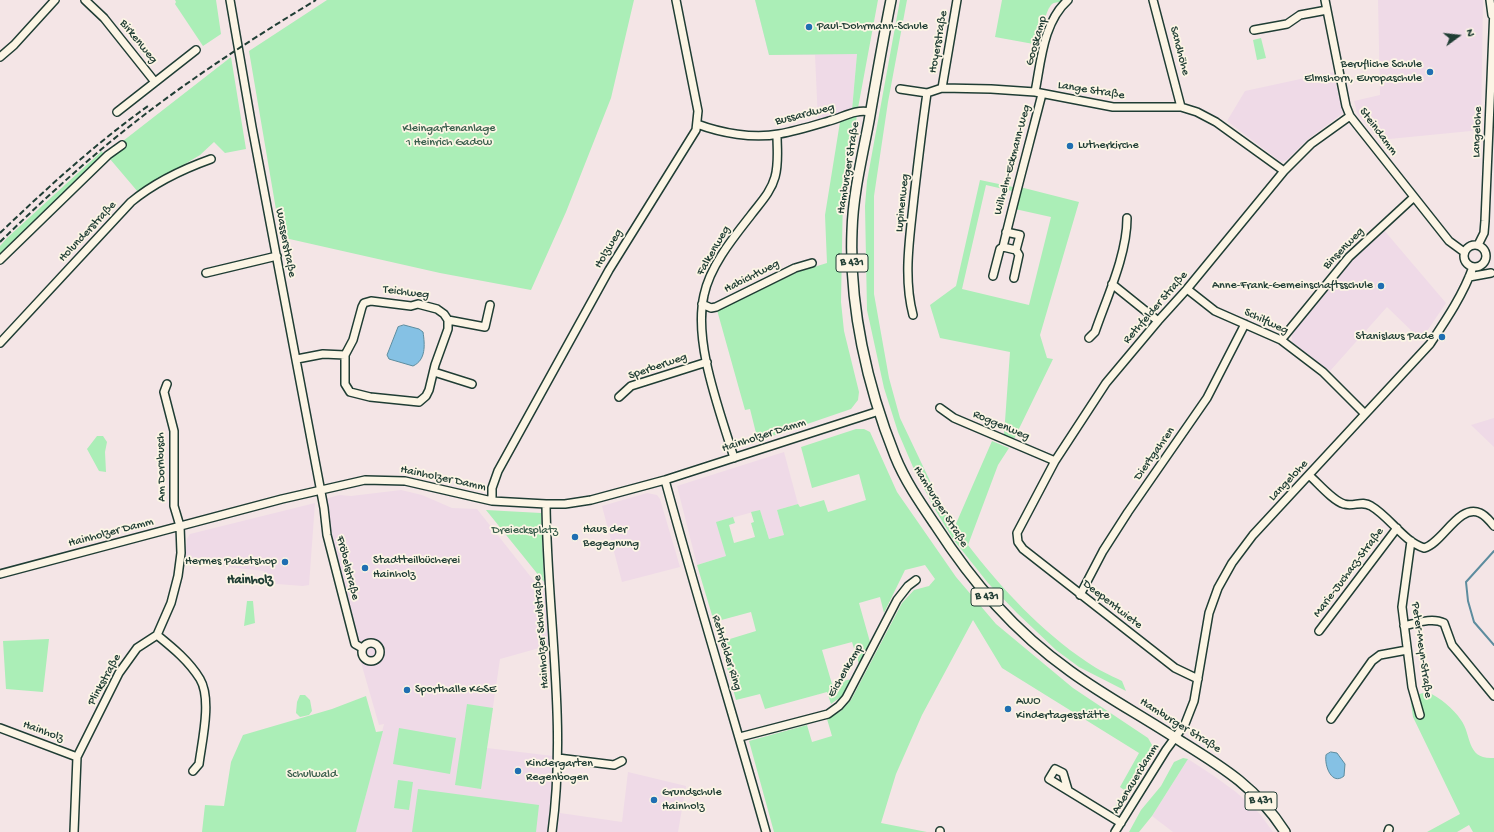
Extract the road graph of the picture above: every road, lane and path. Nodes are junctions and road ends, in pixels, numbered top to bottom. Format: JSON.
{"nodes":[{"id":1,"x":55,"y":0,"type":"edge"},
{"id":2,"x":85,"y":0,"type":"edge"},
{"id":3,"x":230,"y":0,"type":"edge"},
{"id":4,"x":676,"y":0,"type":"edge"},
{"id":5,"x":891,"y":0,"type":"edge"},
{"id":6,"x":957,"y":0,"type":"edge"},
{"id":7,"x":1068,"y":0,"type":"edge"},
{"id":8,"x":1153,"y":0,"type":"edge"},
{"id":9,"x":1325,"y":0,"type":"edge"},
{"id":10,"x":1490,"y":0,"type":"edge"},
{"id":11,"x":1327,"y":10,"type":"junction"},
{"id":12,"x":1493,"y":13,"type":"edge"},
{"id":13,"x":1254,"y":30,"type":"dead end"},
{"id":14,"x":196,"y":50,"type":"dead end"},
{"id":15,"x":0,"y":57,"type":"edge"},
{"id":16,"x":155,"y":82,"type":"junction"},
{"id":17,"x":942,"y":88,"type":"junction"},
{"id":18,"x":900,"y":89,"type":"dead end"},
{"id":19,"x":927,"y":93,"type":"junction"},
{"id":20,"x":1038,"y":93,"type":"junction"},
{"id":21,"x":1181,"y":107,"type":"junction"},
{"id":22,"x":117,"y":112,"type":"dead end"},
{"id":23,"x":870,"y":112,"type":"junction"},
{"id":24,"x":1350,"y":116,"type":"junction"},
{"id":25,"x":697,"y":124,"type":"junction"},
{"id":26,"x":777,"y":134,"type":"junction"},
{"id":27,"x":122,"y":145,"type":"dead end"},
{"id":28,"x":211,"y":159,"type":"dead end"},
{"id":29,"x":1284,"y":171,"type":"junction"},
{"id":30,"x":1491,"y":178,"type":"edge"},
{"id":31,"x":1414,"y":196,"type":"junction"},
{"id":32,"x":1127,"y":218,"type":"dead end"},
{"id":33,"x":1006,"y":232,"type":"junction"},
{"id":34,"x":1478,"y":245,"type":"junction"},
{"id":35,"x":1003,"y":247,"type":"junction"},
{"id":36,"x":1016,"y":250,"type":"junction"},
{"id":37,"x":1464,"y":252,"type":"junction"},
{"id":38,"x":277,"y":256,"type":"junction"},
{"id":39,"x":0,"y":260,"type":"edge"},
{"id":40,"x":812,"y":263,"type":"dead end"},
{"id":41,"x":1483,"y":264,"type":"junction"},
{"id":42,"x":1473,"y":267,"type":"junction"},
{"id":43,"x":206,"y":273,"type":"dead end"},
{"id":44,"x":1492,"y":274,"type":"edge"},
{"id":45,"x":993,"y":276,"type":"dead end"},
{"id":46,"x":1014,"y":278,"type":"dead end"},
{"id":47,"x":1469,"y":278,"type":"junction"},
{"id":48,"x":1112,"y":284,"type":"junction"},
{"id":49,"x":1187,"y":289,"type":"junction"},
{"id":50,"x":702,"y":304,"type":"junction"},
{"id":51,"x":490,"y":305,"type":"dead end"},
{"id":52,"x":913,"y":315,"type":"dead end"},
{"id":53,"x":448,"y":320,"type":"junction"},
{"id":54,"x":1158,"y":321,"type":"junction"},
{"id":55,"x":1245,"y":324,"type":"junction"},
{"id":56,"x":1088,"y":338,"type":"dead end"},
{"id":57,"x":1281,"y":340,"type":"junction"},
{"id":58,"x":0,"y":343,"type":"edge"},
{"id":59,"x":345,"y":355,"type":"junction"},
{"id":60,"x":297,"y":359,"type":"junction"},
{"id":61,"x":707,"y":362,"type":"junction"},
{"id":62,"x":434,"y":372,"type":"junction"},
{"id":63,"x":167,"y":384,"type":"dead end"},
{"id":64,"x":472,"y":384,"type":"dead end"},
{"id":65,"x":619,"y":397,"type":"dead end"},
{"id":66,"x":940,"y":408,"type":"dead end"},
{"id":67,"x":880,"y":411,"type":"junction"},
{"id":68,"x":1365,"y":414,"type":"junction"},
{"id":69,"x":734,"y":458,"type":"junction"},
{"id":70,"x":1055,"y":461,"type":"junction"},
{"id":71,"x":1309,"y":475,"type":"junction"},
{"id":72,"x":665,"y":480,"type":"junction"},
{"id":73,"x":320,"y":489,"type":"junction"},
{"id":74,"x":492,"y":501,"type":"junction"},
{"id":75,"x":546,"y":504,"type":"junction"},
{"id":76,"x":180,"y":526,"type":"junction"},
{"id":77,"x":1494,"y":526,"type":"edge"},
{"id":78,"x":1397,"y":528,"type":"junction"},
{"id":79,"x":1411,"y":541,"type":"junction"},
{"id":80,"x":1018,"y":542,"type":"joint"},
{"id":81,"x":0,"y":574,"type":"edge"},
{"id":82,"x":916,"y":580,"type":"dead end"},
{"id":83,"x":1080,"y":595,"type":"junction"},
{"id":84,"x":1404,"y":626,"type":"junction"},
{"id":85,"x":1319,"y":631,"type":"dead end"},
{"id":86,"x":157,"y":635,"type":"junction"},
{"id":87,"x":362,"y":648,"type":"dead end"},
{"id":88,"x":1407,"y":650,"type":"junction"},
{"id":89,"x":1198,"y":679,"type":"junction"},
{"id":90,"x":1494,"y":696,"type":"edge"},
{"id":91,"x":1420,"y":715,"type":"dead end"},
{"id":92,"x":1331,"y":719,"type":"dead end"},
{"id":93,"x":0,"y":728,"type":"edge"},
{"id":94,"x":1175,"y":737,"type":"junction"},
{"id":95,"x":740,"y":738,"type":"junction"},
{"id":96,"x":77,"y":757,"type":"junction"},
{"id":97,"x":558,"y":758,"type":"junction"},
{"id":98,"x":622,"y":761,"type":"dead end"},
{"id":99,"x":193,"y":771,"type":"dead end"},
{"id":100,"x":1068,"y":790,"type":"dead end"},
{"id":101,"x":1121,"y":824,"type":"junction"},
{"id":102,"x":74,"y":832,"type":"edge"},
{"id":103,"x":552,"y":832,"type":"edge"},
{"id":104,"x":766,"y":832,"type":"edge"},
{"id":105,"x":1115,"y":832,"type":"edge"},
{"id":106,"x":1285,"y":832,"type":"edge"}],
"edges":[{"from":1,"to":15,"type":"street"},
{"from":2,"to":16,"type":"street","name":"Birkenweg"},
{"from":3,"to":38,"type":"street","name":"Wasserstraße"},
{"from":4,"to":25,"type":"street","name":"Holzweg"},
{"from":5,"to":23,"type":"main road","name":"Hamburger Straße","number":"B 431"},
{"from":6,"to":17,"type":"street","name":"Hoyerstraße"},
{"from":7,"to":20,"type":"street","name":"Gooskamp"},
{"from":8,"to":21,"type":"street","name":"Sandhöhe"},
{"from":9,"to":11,"type":"street","name":"Steindamm"},
{"from":10,"to":12,"type":"street","name":"Langelohe"},
{"from":11,"to":13,"type":"street"},
{"from":11,"to":24,"type":"street","name":"Steindamm"},
{"from":12,"to":30,"type":"street","name":"Langelohe"},
{"from":14,"to":16,"type":"street"},
{"from":16,"to":22,"type":"street"},
{"from":17,"to":19,"type":"street","name":"Lange Straße"},
{"from":17,"to":20,"type":"street","name":"Lange Straße"},
{"from":18,"to":19,"type":"street","name":"Lange Straße"},
{"from":19,"to":52,"type":"street","name":"Lupinenweg"},
{"from":20,"to":21,"type":"street","name":"Lange Straße"},
{"from":20,"to":33,"type":"street","name":"Wilhelm-Eckmann-Weg"},
{"from":21,"to":29,"type":"street","name":"Lange Straße"},
{"from":23,"to":26,"type":"street","name":"Bussardweg"},
{"from":23,"to":67,"type":"main road","name":"Hamburger Straße","number":"B 431"},
{"from":24,"to":29,"type":"street","name":"Rethfelder Straße"},
{"from":24,"to":31,"type":"street","name":"Steindamm"},
{"from":25,"to":26,"type":"street","name":"Bussardweg"},
{"from":25,"to":74,"type":"street","name":"Holzweg"},
{"from":26,"to":50,"type":"street","name":"Falkenweg"},
{"from":27,"to":39,"type":"street"},
{"from":28,"to":58,"type":"street","name":"Holunderstraße"},
{"from":29,"to":49,"type":"street","name":"Rethfelder Straße"},
{"from":30,"to":34,"type":"street","name":"Langelohe"},
{"from":31,"to":37,"type":"street","name":"Steindamm"},
{"from":31,"to":57,"type":"street","name":"Binsenweg"},
{"from":32,"to":48,"type":"street"},
{"from":33,"to":35,"type":"street","name":"Wilhelm-Eckmann-Weg"},
{"from":33,"to":36,"type":"street","name":"Wilhelm-Eckmann-Weg"},
{"from":34,"to":37,"type":"street"},
{"from":34,"to":41,"type":"street"},
{"from":35,"to":36,"type":"street"},
{"from":35,"to":45,"type":"street","name":"Wilhelm-Eckmann-Weg"},
{"from":36,"to":46,"type":"street","name":"Wilhelm-Eckmann-Weg"},
{"from":37,"to":42,"type":"street"},
{"from":38,"to":43,"type":"street"},
{"from":38,"to":60,"type":"street","name":"Wasserstraße"},
{"from":40,"to":50,"type":"street","name":"Habichtweg"},
{"from":41,"to":42,"type":"street"},
{"from":41,"to":44,"type":"street"},
{"from":42,"to":47,"type":"street","name":"Langelohe"},
{"from":44,"to":47,"type":"street"},
{"from":47,"to":68,"type":"street","name":"Langelohe"},
{"from":48,"to":54,"type":"street"},
{"from":48,"to":56,"type":"street"},
{"from":49,"to":54,"type":"street","name":"Rethfelder Straße"},
{"from":49,"to":55,"type":"street","name":"Schilfweg"},
{"from":50,"to":61,"type":"street","name":"Falkenweg"},
{"from":51,"to":53,"type":"street"},
{"from":53,"to":59,"type":"street","name":"Teichweg"},
{"from":53,"to":62,"type":"street","name":"Teichweg"},
{"from":54,"to":70,"type":"street","name":"Rethfelder Straße"},
{"from":55,"to":57,"type":"street","name":"Schilfweg"},
{"from":55,"to":83,"type":"street","name":"Diertgahren"},
{"from":57,"to":68,"type":"street","name":"Schilfweg"},
{"from":59,"to":60,"type":"street"},
{"from":59,"to":62,"type":"street","name":"Teichweg"},
{"from":60,"to":73,"type":"street","name":"Wasserstraße"},
{"from":61,"to":65,"type":"street","name":"Sperberweg"},
{"from":61,"to":69,"type":"street","name":"Falkenweg"},
{"from":62,"to":64,"type":"street"},
{"from":63,"to":76,"type":"street","name":"Am Dornbusch"},
{"from":66,"to":70,"type":"street","name":"Roggenweg"},
{"from":67,"to":69,"type":"street","name":"Hainholzer Damm"},
{"from":67,"to":94,"type":"main road","name":"Hamburger Straße","number":"B 431"},
{"from":68,"to":71,"type":"street","name":"Langelohe"},
{"from":69,"to":72,"type":"street","name":"Hainholzer Damm"},
{"from":70,"to":80,"type":"street","name":"Rethfelder Straße"},
{"from":71,"to":78,"type":"street"},
{"from":71,"to":89,"type":"street","name":"Langelohe"},
{"from":72,"to":75,"type":"street","name":"Hainholzer Damm"},
{"from":72,"to":95,"type":"street","name":"Rethfelder Ring"},
{"from":73,"to":74,"type":"street","name":"Hainholzer Damm"},
{"from":73,"to":76,"type":"street","name":"Hainholzer Damm"},
{"from":73,"to":87,"type":"street","name":"Fröbelstraße"},
{"from":74,"to":75,"type":"street","name":"Hainholzer Damm"},
{"from":75,"to":97,"type":"street","name":"Hainholzer Schulstraße"},
{"from":76,"to":81,"type":"street","name":"Hainholzer Damm"},
{"from":76,"to":86,"type":"street"},
{"from":77,"to":79,"type":"street"},
{"from":78,"to":79,"type":"street"},
{"from":78,"to":85,"type":"street","name":"Marie-Juchacz-Straße"},
{"from":79,"to":84,"type":"street","name":"Peter-Meyn-Straße"},
{"from":80,"to":83,"type":"street","name":"Deepentwiete"},
{"from":82,"to":95,"type":"street","name":"Eichenkamp"},
{"from":83,"to":89,"type":"street","name":"Deepentwiete"},
{"from":84,"to":88,"type":"street","name":"Peter-Meyn-Straße"},
{"from":84,"to":90,"type":"street"},
{"from":86,"to":96,"type":"street","name":"Plinkstraße"},
{"from":86,"to":99,"type":"street"},
{"from":88,"to":91,"type":"street","name":"Peter-Meyn-Straße"},
{"from":88,"to":92,"type":"street"},
{"from":89,"to":94,"type":"street","name":"Langelohe"},
{"from":93,"to":96,"type":"street","name":"Hainholz"},
{"from":94,"to":101,"type":"street","name":"Adenauerdamm"},
{"from":94,"to":106,"type":"main road","name":"Hamburger Straße","number":"B 431"},
{"from":95,"to":104,"type":"street","name":"Rethfelder Ring"},
{"from":96,"to":102,"type":"street","name":"Plinkstraße"},
{"from":97,"to":98,"type":"street"},
{"from":97,"to":103,"type":"street","name":"Hainholzer Schulstraße"},
{"from":100,"to":101,"type":"street"},
{"from":101,"to":105,"type":"street","name":"Adenauerdamm"}]}
